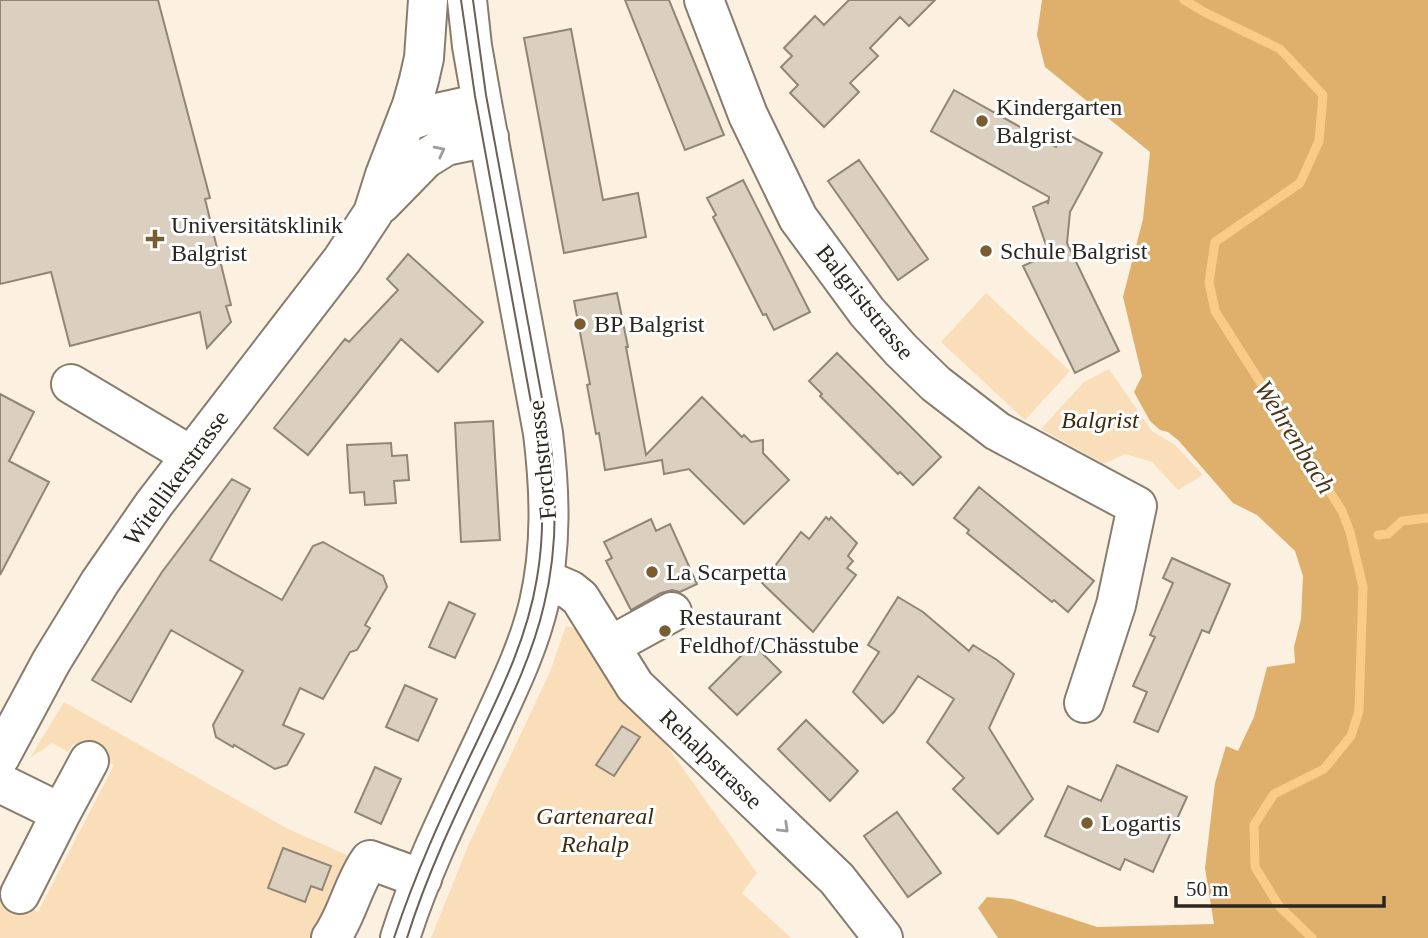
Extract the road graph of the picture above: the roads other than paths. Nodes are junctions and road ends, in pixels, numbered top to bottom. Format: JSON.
{"nodes":[{"id":1,"x":428,"y":0,"type":"edge"},
{"id":2,"x":467,"y":0,"type":"edge"},
{"id":3,"x":704,"y":0,"type":"edge"},
{"id":4,"x":485,"y":120,"type":"junction"},
{"id":5,"x":406,"y":122,"type":"junction"},
{"id":6,"x":373,"y":213,"type":"junction"},
{"id":7,"x":71,"y":384,"type":"dead end"},
{"id":8,"x":190,"y":455,"type":"junction"},
{"id":9,"x":544,"y":579,"type":"junction"},
{"id":10,"x":672,"y":612,"type":"dead end"},
{"id":11,"x":610,"y":646,"type":"junction"},
{"id":12,"x":1084,"y":702,"type":"dead end"},
{"id":13,"x":0,"y":757,"type":"edge"},
{"id":14,"x":89,"y":761,"type":"dead end"},
{"id":15,"x":0,"y":783,"type":"edge"},
{"id":16,"x":61,"y":813,"type":"junction"},
{"id":17,"x":422,"y":879,"type":"junction"},
{"id":18,"x":20,"y":894,"type":"dead end"},
{"id":19,"x":331,"y":938,"type":"edge"},
{"id":20,"x":400,"y":938,"type":"edge"},
{"id":21,"x":883,"y":938,"type":"edge"}],
"edges":[{"from":1,"to":5,"type":"main road","name":"Witellikerstrasse"},
{"from":2,"to":4,"type":"main road","name":"Forchstrasse"},
{"from":3,"to":12,"type":"main road","name":"Balgriststrasse"},
{"from":4,"to":5,"type":"main road"},
{"from":6,"to":4,"type":"main road","name":"Witellikerstrasse","one_way":true},
{"from":4,"to":9,"type":"main road","name":"Forchstrasse"},
{"from":5,"to":6,"type":"main road","name":"Witellikerstrasse"},
{"from":6,"to":8,"type":"main road","name":"Witellikerstrasse"},
{"from":7,"to":8,"type":"main road"},
{"from":8,"to":13,"type":"main road","name":"Witellikerstrasse"},
{"from":9,"to":11,"type":"main road","name":"Rehalpstrasse"},
{"from":9,"to":17,"type":"main road","name":"Forchstrasse"},
{"from":10,"to":11,"type":"main road"},
{"from":11,"to":21,"type":"main road","name":"Rehalpstrasse","one_way":true},
{"from":14,"to":16,"type":"main road"},
{"from":15,"to":16,"type":"main road"},
{"from":16,"to":18,"type":"main road"},
{"from":17,"to":19,"type":"main road"},
{"from":17,"to":20,"type":"main road","name":"Forchstrasse"}]}
